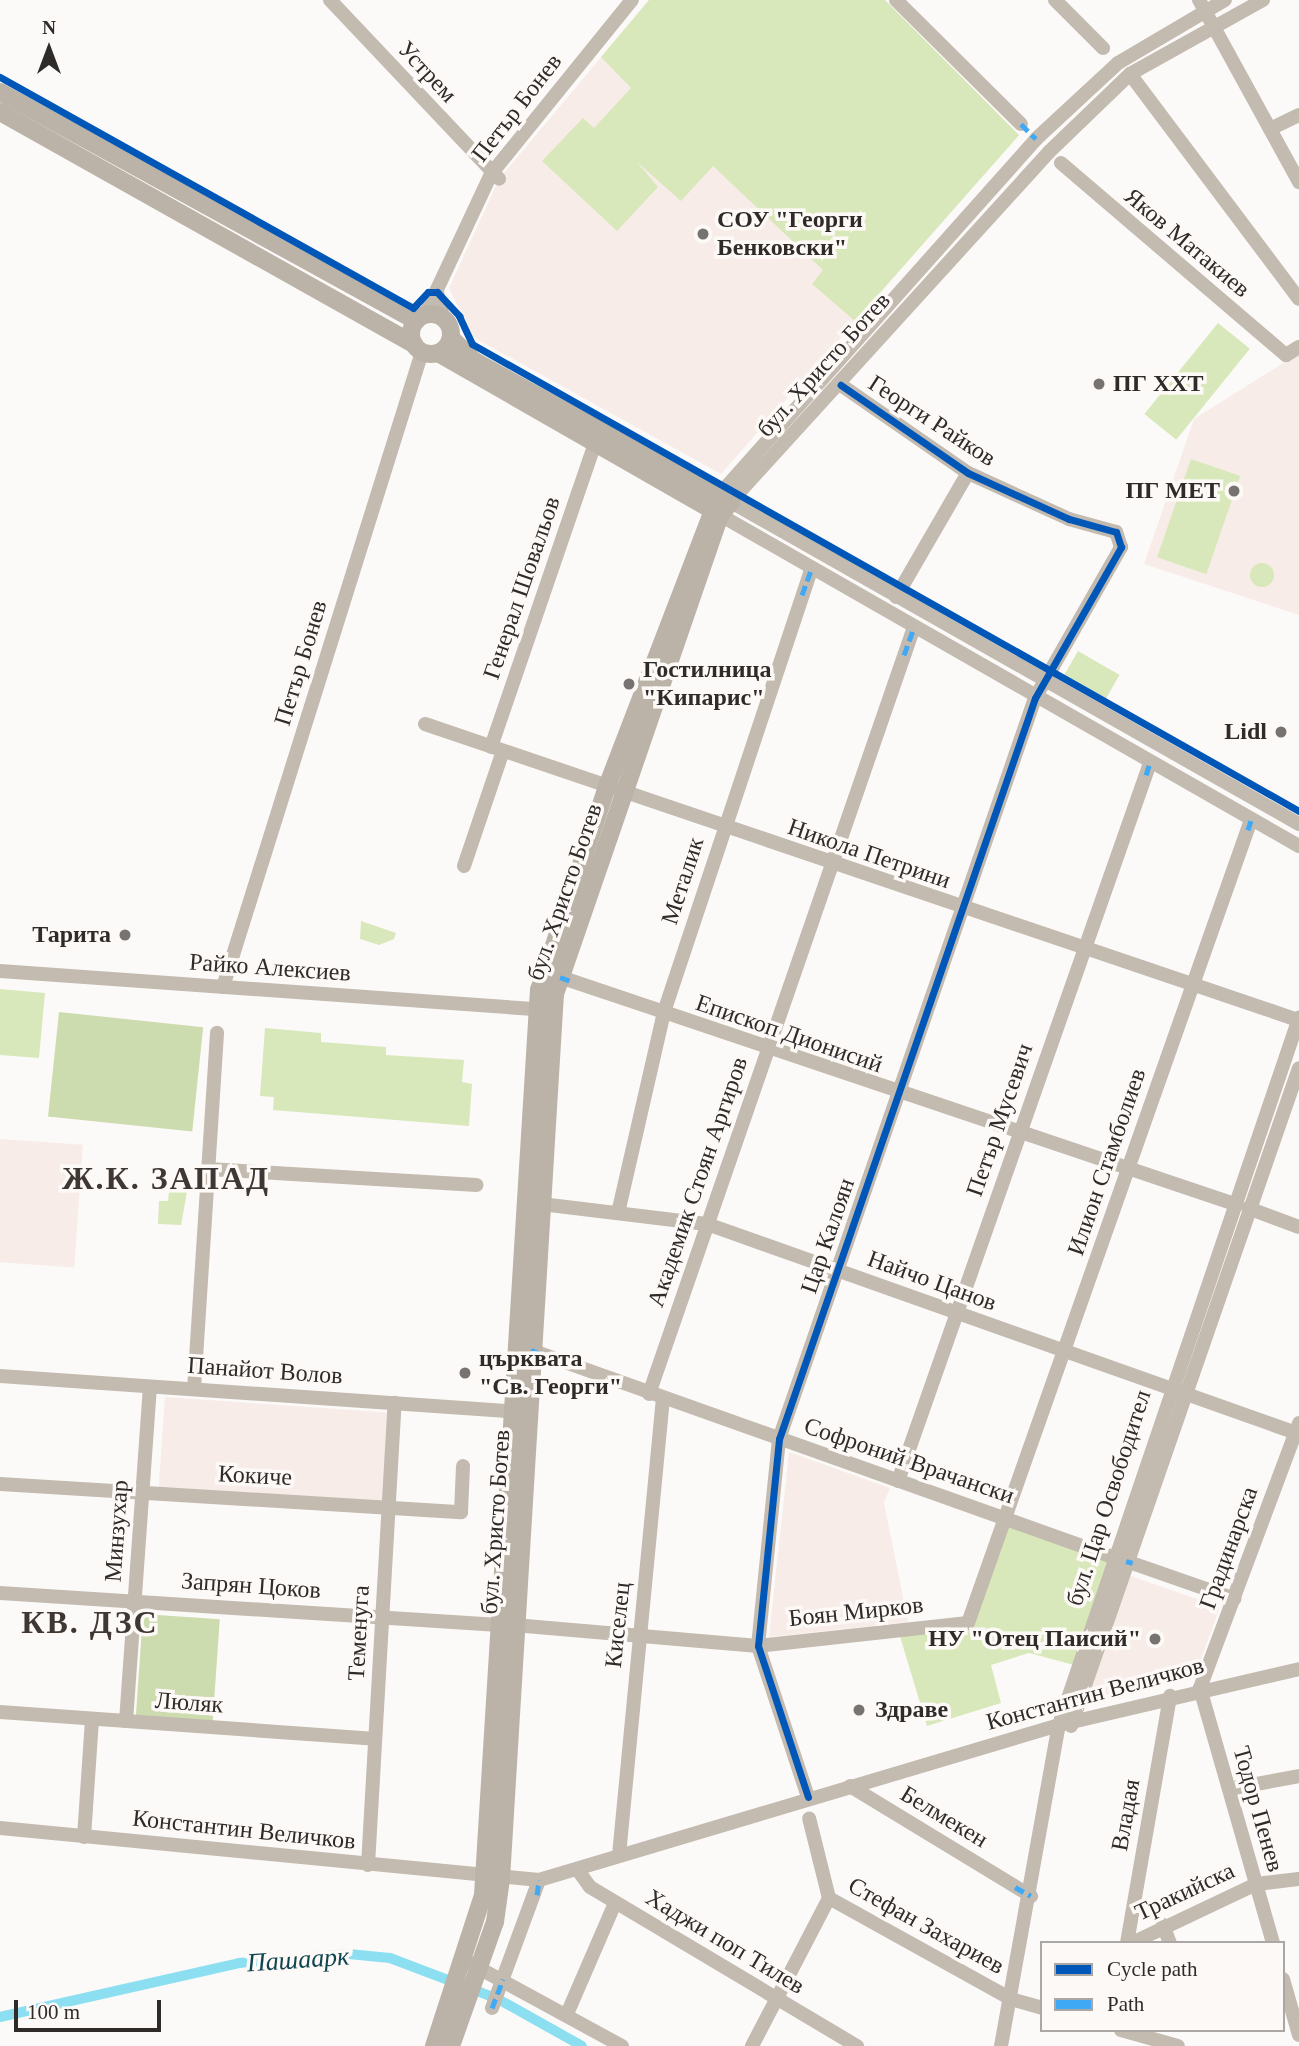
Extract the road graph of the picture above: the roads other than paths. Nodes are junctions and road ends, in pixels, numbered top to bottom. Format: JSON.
{"nodes":[{"id":1,"x":330,"y":0,"type":"edge"},
{"id":2,"x":896,"y":0,"type":"edge"},
{"id":3,"x":1055,"y":0,"type":"edge"},
{"id":4,"x":1225,"y":0,"type":"edge"},
{"id":5,"x":1263,"y":0,"type":"edge"},
{"id":6,"x":627,"y":2,"type":"edge"},
{"id":7,"x":1203,"y":5,"type":"edge"},
{"id":8,"x":1215,"y":22,"type":"junction"},
{"id":9,"x":1103,"y":48,"type":"dead end"},
{"id":10,"x":1130,"y":74,"type":"junction"},
{"id":11,"x":0,"y":92,"type":"edge"},
{"id":12,"x":0,"y":112,"type":"edge"},
{"id":13,"x":1299,"y":115,"type":"edge"},
{"id":14,"x":1021,"y":124,"type":"dead end"},
{"id":15,"x":1270,"y":129,"type":"junction"},
{"id":16,"x":1061,"y":163,"type":"dead end"},
{"id":17,"x":495,"y":177,"type":"junction"},
{"id":18,"x":1299,"y":182,"type":"edge"},
{"id":19,"x":1299,"y":299,"type":"edge"},
{"id":20,"x":428,"y":318,"type":"junction"},
{"id":21,"x":451,"y":338,"type":"junction"},
{"id":22,"x":1299,"y":347,"type":"edge"},
{"id":23,"x":425,"y":350,"type":"junction"},
{"id":24,"x":841,"y":385,"type":"junction"},
{"id":25,"x":595,"y":444,"type":"junction"},
{"id":26,"x":968,"y":473,"type":"junction"},
{"id":27,"x":720,"y":505,"type":"junction"},
{"id":28,"x":812,"y":568,"type":"junction"},
{"id":29,"x":896,"y":597,"type":"junction"},
{"id":30,"x":914,"y":627,"type":"junction"},
{"id":31,"x":1043,"y":682,"type":"junction"},
{"id":32,"x":1035,"y":698,"type":"junction"},
{"id":33,"x":425,"y":724,"type":"dead end"},
{"id":34,"x":497,"y":749,"type":"junction"},
{"id":35,"x":1148,"y":769,"type":"junction"},
{"id":36,"x":608,"y":784,"type":"junction"},
{"id":37,"x":626,"y":790,"type":"junction"},
{"id":38,"x":1299,"y":824,"type":"edge"},
{"id":39,"x":726,"y":825,"type":"junction"},
{"id":40,"x":1250,"y":825,"type":"junction"},
{"id":41,"x":1299,"y":846,"type":"edge"},
{"id":42,"x":832,"y":862,"type":"junction"},
{"id":43,"x":464,"y":866,"type":"dead end"},
{"id":44,"x":963,"y":906,"type":"junction"},
{"id":45,"x":1085,"y":948,"type":"junction"},
{"id":46,"x":0,"y":971,"type":"edge"},
{"id":47,"x":567,"y":979,"type":"junction"},
{"id":48,"x":1194,"y":985,"type":"junction"},
{"id":49,"x":223,"y":987,"type":"junction"},
{"id":50,"x":544,"y":1010,"type":"junction"},
{"id":51,"x":664,"y":1012,"type":"junction"},
{"id":52,"x":1299,"y":1019,"type":"edge"},
{"id":53,"x":217,"y":1033,"type":"dead end"},
{"id":54,"x":768,"y":1048,"type":"junction"},
{"id":55,"x":1299,"y":1068,"type":"edge"},
{"id":56,"x":899,"y":1091,"type":"junction"},
{"id":57,"x":1020,"y":1132,"type":"junction"},
{"id":58,"x":208,"y":1169,"type":"junction"},
{"id":59,"x":1129,"y":1169,"type":"junction"},
{"id":60,"x":477,"y":1185,"type":"dead end"},
{"id":61,"x":533,"y":1203,"type":"junction"},
{"id":62,"x":1232,"y":1203,"type":"junction"},
{"id":63,"x":1248,"y":1208,"type":"junction"},
{"id":64,"x":618,"y":1213,"type":"junction"},
{"id":65,"x":707,"y":1224,"type":"junction"},
{"id":66,"x":1299,"y":1227,"type":"edge"},
{"id":67,"x":837,"y":1271,"type":"junction"},
{"id":68,"x":956,"y":1314,"type":"junction"},
{"id":69,"x":531,"y":1350,"type":"junction"},
{"id":70,"x":1065,"y":1351,"type":"junction"},
{"id":71,"x":0,"y":1376,"type":"edge"},
{"id":72,"x":150,"y":1387,"type":"junction"},
{"id":73,"x":194,"y":1390,"type":"junction"},
{"id":74,"x":649,"y":1394,"type":"junction"},
{"id":75,"x":1175,"y":1394,"type":"junction"},
{"id":76,"x":663,"y":1399,"type":"junction"},
{"id":77,"x":395,"y":1403,"type":"junction"},
{"id":78,"x":520,"y":1412,"type":"junction"},
{"id":79,"x":1298,"y":1430,"type":"edge"},
{"id":80,"x":779,"y":1439,"type":"junction"},
{"id":81,"x":463,"y":1466,"type":"dead end"},
{"id":82,"x":898,"y":1481,"type":"junction"},
{"id":83,"x":0,"y":1484,"type":"edge"},
{"id":84,"x":143,"y":1493,"type":"junction"},
{"id":85,"x":389,"y":1507,"type":"junction"},
{"id":86,"x":1006,"y":1519,"type":"junction"},
{"id":87,"x":1124,"y":1560,"type":"junction"},
{"id":88,"x":0,"y":1592,"type":"edge"},
{"id":89,"x":1235,"y":1599,"type":"junction"},
{"id":90,"x":135,"y":1601,"type":"junction"},
{"id":91,"x":382,"y":1617,"type":"junction"},
{"id":92,"x":506,"y":1625,"type":"junction"},
{"id":93,"x":640,"y":1634,"type":"junction"},
{"id":94,"x":758,"y":1646,"type":"junction"},
{"id":95,"x":1299,"y":1669,"type":"edge"},
{"id":96,"x":1200,"y":1688,"type":"junction"},
{"id":97,"x":1082,"y":1695,"type":"junction"},
{"id":98,"x":1170,"y":1696,"type":"junction"},
{"id":99,"x":0,"y":1712,"type":"edge"},
{"id":100,"x":1099,"y":1715,"type":"junction"},
{"id":101,"x":92,"y":1719,"type":"junction"},
{"id":102,"x":126,"y":1721,"type":"junction"},
{"id":103,"x":1066,"y":1723,"type":"junction"},
{"id":104,"x":375,"y":1740,"type":"junction"},
{"id":105,"x":1299,"y":1776,"type":"edge"},
{"id":106,"x":850,"y":1786,"type":"junction"},
{"id":107,"x":1229,"y":1789,"type":"junction"},
{"id":108,"x":807,"y":1797,"type":"junction"},
{"id":109,"x":809,"y":1818,"type":"dead end"},
{"id":110,"x":0,"y":1828,"type":"edge"},
{"id":111,"x":84,"y":1837,"type":"junction"},
{"id":112,"x":619,"y":1855,"type":"junction"},
{"id":113,"x":368,"y":1866,"type":"junction"},
{"id":114,"x":577,"y":1869,"type":"junction"},
{"id":115,"x":492,"y":1878,"type":"junction"},
{"id":116,"x":1299,"y":1879,"type":"edge"},
{"id":117,"x":539,"y":1880,"type":"junction"},
{"id":118,"x":1256,"y":1884,"type":"junction"},
{"id":119,"x":1031,"y":1896,"type":"junction"},
{"id":120,"x":828,"y":1898,"type":"junction"},
{"id":121,"x":615,"y":1903,"type":"junction"},
{"id":122,"x":1163,"y":1925,"type":"junction"},
{"id":123,"x":1127,"y":1941,"type":"edge"},
{"id":124,"x":1135,"y":1941,"type":"edge"},
{"id":125,"x":1169,"y":1941,"type":"edge"},
{"id":126,"x":1272,"y":1941,"type":"edge"},
{"id":127,"x":471,"y":1967,"type":"junction"},
{"id":128,"x":502,"y":1981,"type":"junction"},
{"id":129,"x":1285,"y":1984,"type":"edge"},
{"id":130,"x":462,"y":1993,"type":"junction"},
{"id":131,"x":1011,"y":1999,"type":"junction"},
{"id":132,"x":775,"y":2000,"type":"junction"},
{"id":133,"x":493,"y":2007,"type":"dead end"},
{"id":134,"x":1040,"y":2007,"type":"edge"},
{"id":135,"x":1295,"y":2008,"type":"edge"},
{"id":136,"x":567,"y":2014,"type":"junction"},
{"id":137,"x":1125,"y":2032,"type":"edge"},
{"id":138,"x":1299,"y":2035,"type":"edge"},
{"id":139,"x":1146,"y":2042,"type":"edge"},
{"id":140,"x":433,"y":2046,"type":"edge"},
{"id":141,"x":451,"y":2046,"type":"edge"},
{"id":142,"x":622,"y":2046,"type":"edge"},
{"id":143,"x":752,"y":2046,"type":"edge"},
{"id":144,"x":857,"y":2046,"type":"edge"},
{"id":145,"x":1001,"y":2046,"type":"edge"},
{"id":146,"x":1178,"y":2046,"type":"edge"}],
"edges":[{"from":1,"to":17,"type":"street","name":"Устрем"},
{"from":2,"to":14,"type":"street"},
{"from":3,"to":9,"type":"street"},
{"from":4,"to":7,"type":"street","name":"бул. Христо Ботев"},
{"from":5,"to":8,"type":"street","name":"бул. Христо Ботев"},
{"from":6,"to":17,"type":"street","name":"Петър Бонев"},
{"from":7,"to":8,"type":"street"},
{"from":7,"to":27,"type":"street","name":"бул. Христо Ботев"},
{"from":8,"to":10,"type":"street","name":"бул. Христо Ботев"},
{"from":8,"to":15,"type":"street"},
{"from":10,"to":19,"type":"street"},
{"from":10,"to":24,"type":"street","name":"бул. Христо Ботев"},
{"from":11,"to":20,"type":"main road"},
{"from":12,"to":23,"type":"main road"},
{"from":13,"to":15,"type":"street"},
{"from":15,"to":18,"type":"street"},
{"from":16,"to":22,"type":"street","name":"Яков Матакиев"},
{"from":17,"to":20,"type":"street","name":"Петър Бонев"},
{"from":20,"to":21,"type":"main road"},
{"from":20,"to":23,"type":"main road"},
{"from":21,"to":23,"type":"main road"},
{"from":21,"to":27,"type":"main road"},
{"from":23,"to":25,"type":"main road"},
{"from":23,"to":49,"type":"street","name":"Петър Бонев"},
{"from":24,"to":26,"type":"street","name":"Георги Райков"},
{"from":24,"to":27,"type":"street","name":"бул. Христо Ботев"},
{"from":25,"to":27,"type":"main road"},
{"from":25,"to":34,"type":"street","name":"Генерал Шовальов"},
{"from":26,"to":29,"type":"street"},
{"from":26,"to":31,"type":"street","name":"Георги Райков"},
{"from":27,"to":28,"type":"street"},
{"from":27,"to":29,"type":"street"},
{"from":27,"to":36,"type":"main road","name":"бул. Христо Ботев"},
{"from":27,"to":37,"type":"main road","name":"бул. Христо Ботев"},
{"from":28,"to":30,"type":"street"},
{"from":28,"to":39,"type":"street","name":"Металик"},
{"from":29,"to":31,"type":"street"},
{"from":30,"to":32,"type":"street"},
{"from":30,"to":42,"type":"street","name":"Академик Стоян Аргиров"},
{"from":31,"to":32,"type":"street","name":"Цар Калоян"},
{"from":31,"to":38,"type":"street"},
{"from":32,"to":35,"type":"street"},
{"from":32,"to":44,"type":"street","name":"Цар Калоян"},
{"from":33,"to":34,"type":"street","name":"Никола Петрини"},
{"from":34,"to":36,"type":"street","name":"Никола Петрини"},
{"from":34,"to":43,"type":"street","name":"Генерал Шовальов"},
{"from":35,"to":40,"type":"street"},
{"from":35,"to":45,"type":"street","name":"Петър Мусевич"},
{"from":36,"to":37,"type":"street","name":"Никола Петрини"},
{"from":36,"to":50,"type":"main road","name":"бул. Христо Ботев"},
{"from":37,"to":39,"type":"street","name":"Никола Петрини"},
{"from":37,"to":47,"type":"main road","name":"бул. Христо Ботев"},
{"from":39,"to":42,"type":"street","name":"Никола Петрини"},
{"from":39,"to":51,"type":"street","name":"Металик"},
{"from":40,"to":41,"type":"street"},
{"from":40,"to":48,"type":"street","name":"Илион Стамболиев"},
{"from":42,"to":44,"type":"street","name":"Никола Петрини"},
{"from":42,"to":54,"type":"street","name":"Академик Стоян Аргиров"},
{"from":44,"to":45,"type":"street","name":"Никола Петрини"},
{"from":44,"to":56,"type":"street","name":"Цар Калоян"},
{"from":45,"to":48,"type":"street","name":"Никола Петрини"},
{"from":45,"to":57,"type":"street","name":"Петър Мусевич"},
{"from":46,"to":49,"type":"street","name":"Райко Алексиев"},
{"from":47,"to":50,"type":"main road","name":"бул. Христо Ботев"},
{"from":47,"to":51,"type":"street","name":"Епископ Дионисий"},
{"from":48,"to":52,"type":"street","name":"Никола Петрини"},
{"from":48,"to":59,"type":"street","name":"Илион Стамболиев"},
{"from":49,"to":50,"type":"street","name":"Райко Алексиев"},
{"from":50,"to":61,"type":"main road","name":"бул. Христо Ботев"},
{"from":51,"to":54,"type":"street","name":"Епископ Дионисий"},
{"from":51,"to":64,"type":"street","name":"Металик"},
{"from":52,"to":62,"type":"street","name":"бул. Цар Освободител"},
{"from":53,"to":58,"type":"street"},
{"from":54,"to":56,"type":"street","name":"Епископ Дионисий"},
{"from":54,"to":65,"type":"street","name":"Академик Стоян Аргиров"},
{"from":55,"to":63,"type":"street","name":"бул. Цар Освободител"},
{"from":56,"to":57,"type":"street","name":"Епископ Дионисий"},
{"from":56,"to":67,"type":"street","name":"Цар Калоян"},
{"from":57,"to":59,"type":"street","name":"Епископ Дионисий"},
{"from":57,"to":68,"type":"street","name":"Петър Мусевич"},
{"from":58,"to":60,"type":"street"},
{"from":58,"to":73,"type":"street"},
{"from":59,"to":62,"type":"street","name":"Епископ Дионисий"},
{"from":59,"to":70,"type":"street","name":"Илион Стамболиев"},
{"from":61,"to":64,"type":"street","name":"Найчо Цанов"},
{"from":61,"to":69,"type":"main road","name":"бул. Христо Ботев"},
{"from":61,"to":78,"type":"main road","name":"бул. Христо Ботев"},
{"from":62,"to":75,"type":"street","name":"бул. Цар Освободител"},
{"from":63,"to":66,"type":"street"},
{"from":63,"to":75,"type":"street","name":"бул. Цар Освободител"},
{"from":64,"to":65,"type":"street","name":"Найчо Цанов"},
{"from":65,"to":67,"type":"street","name":"Найчо Цанов"},
{"from":65,"to":74,"type":"street","name":"Академик Стоян Аргиров"},
{"from":67,"to":68,"type":"street","name":"Найчо Цанов"},
{"from":67,"to":80,"type":"street","name":"Цар Калоян"},
{"from":68,"to":70,"type":"street","name":"Найчо Цанов"},
{"from":68,"to":82,"type":"street","name":"Петър Мусевич"},
{"from":69,"to":74,"type":"street","name":"Софроний Врачански"},
{"from":69,"to":78,"type":"main road","name":"бул. Христо Ботев"},
{"from":70,"to":75,"type":"street","name":"Найчо Цанов"},
{"from":70,"to":86,"type":"street","name":"Илион Стамболиев"},
{"from":71,"to":72,"type":"street","name":"Панайот Волов"},
{"from":72,"to":73,"type":"street","name":"Панайот Волов"},
{"from":72,"to":84,"type":"street","name":"Минзухар"},
{"from":73,"to":77,"type":"street","name":"Панайот Волов"},
{"from":74,"to":76,"type":"street","name":"Софроний Врачански"},
{"from":75,"to":79,"type":"street","name":"Найчо Цанов"},
{"from":75,"to":87,"type":"street","name":"бул. Цар Освободител"},
{"from":76,"to":80,"type":"street","name":"Софроний Врачански"},
{"from":76,"to":93,"type":"street","name":"Киселец"},
{"from":77,"to":78,"type":"street","name":"Панайот Волов"},
{"from":77,"to":85,"type":"street","name":"Теменуга"},
{"from":78,"to":92,"type":"main road","name":"бул. Христо Ботев"},
{"from":79,"to":89,"type":"street","name":"Градинарска"},
{"from":80,"to":82,"type":"street","name":"Софроний Врачански"},
{"from":80,"to":94,"type":"street","name":"Цар Калоян"},
{"from":81,"to":85,"type":"street","name":"Кокиче"},
{"from":82,"to":86,"type":"street","name":"Софроний Врачански"},
{"from":83,"to":84,"type":"street","name":"Кокиче"},
{"from":84,"to":85,"type":"street","name":"Кокиче"},
{"from":84,"to":90,"type":"street","name":"Минзухар"},
{"from":85,"to":91,"type":"street","name":"Теменуга"},
{"from":86,"to":87,"type":"street","name":"Софроний Врачански"},
{"from":86,"to":94,"type":"street","name":"Боян Мирков"},
{"from":87,"to":89,"type":"street","name":"Софроний Врачански"},
{"from":87,"to":97,"type":"street","name":"бул. Цар Освободител"},
{"from":87,"to":103,"type":"street","name":"бул. Цар Освободител"},
{"from":88,"to":90,"type":"street","name":"Запрян Цоков"},
{"from":89,"to":96,"type":"street","name":"Градинарска"},
{"from":90,"to":91,"type":"street","name":"Запрян Цоков"},
{"from":90,"to":102,"type":"street","name":"Минзухар"},
{"from":91,"to":92,"type":"street","name":"Запрян Цоков"},
{"from":91,"to":104,"type":"street","name":"Теменуга"},
{"from":92,"to":93,"type":"street","name":"Боян Мирков"},
{"from":92,"to":115,"type":"main road","name":"бул. Христо Ботев"},
{"from":93,"to":94,"type":"street","name":"Боян Мирков"},
{"from":93,"to":112,"type":"street","name":"Киселец"},
{"from":94,"to":108,"type":"street","name":"Цар Калоян"},
{"from":95,"to":96,"type":"street","name":"Константин Величков"},
{"from":96,"to":98,"type":"street","name":"Константин Величков"},
{"from":96,"to":107,"type":"street","name":"Тодор Пенев"},
{"from":97,"to":100,"type":"street"},
{"from":97,"to":103,"type":"street","name":"бул. Цар Освободител"},
{"from":98,"to":100,"type":"street","name":"Константин Величков"},
{"from":98,"to":123,"type":"street","name":"Владая"},
{"from":99,"to":101,"type":"street","name":"Люляк"},
{"from":100,"to":103,"type":"street","name":"Константин Величков"},
{"from":101,"to":102,"type":"street","name":"Люляк"},
{"from":101,"to":111,"type":"street"},
{"from":102,"to":104,"type":"street","name":"Люляк"},
{"from":103,"to":106,"type":"street","name":"Константин Величков"},
{"from":103,"to":119,"type":"street"},
{"from":104,"to":113,"type":"street","name":"Теменуга"},
{"from":105,"to":107,"type":"street"},
{"from":106,"to":108,"type":"street","name":"Константин Величков"},
{"from":106,"to":119,"type":"street","name":"Белмекен"},
{"from":107,"to":118,"type":"street","name":"Тодор Пенев"},
{"from":108,"to":112,"type":"street","name":"Константин Величков"},
{"from":109,"to":120,"type":"street"},
{"from":110,"to":111,"type":"street","name":"Константин Величков"},
{"from":111,"to":113,"type":"street","name":"Константин Величков"},
{"from":112,"to":114,"type":"street","name":"Константин Величков"},
{"from":113,"to":115,"type":"street","name":"Константин Величков"},
{"from":114,"to":117,"type":"street","name":"Константин Величков"},
{"from":114,"to":121,"type":"street","name":"Хаджи поп Тилев"},
{"from":115,"to":117,"type":"street","name":"Константин Величков"},
{"from":115,"to":127,"type":"main road","name":"бул. Христо Ботев"},
{"from":116,"to":118,"type":"street","name":"Тракийска"},
{"from":117,"to":128,"type":"street"},
{"from":118,"to":122,"type":"street","name":"Тракийска"},
{"from":118,"to":126,"type":"street","name":"Тодор Пенев"},
{"from":119,"to":131,"type":"street"},
{"from":120,"to":131,"type":"street","name":"Стефан Захариев"},
{"from":120,"to":132,"type":"street"},
{"from":121,"to":132,"type":"street","name":"Хаджи поп Тилев"},
{"from":121,"to":136,"type":"street"},
{"from":122,"to":124,"type":"street","name":"Тракийска"},
{"from":122,"to":125,"type":"street"},
{"from":127,"to":128,"type":"street"},
{"from":127,"to":130,"type":"main road","name":"бул. Христо Ботев"},
{"from":128,"to":133,"type":"street"},
{"from":128,"to":136,"type":"street"},
{"from":129,"to":135,"type":"street"},
{"from":130,"to":140,"type":"main road","name":"бул. Христо Ботев"},
{"from":130,"to":141,"type":"main road","name":"бул. Христо Ботев"},
{"from":131,"to":134,"type":"street","name":"Стефан Захариев"},
{"from":131,"to":145,"type":"street"},
{"from":132,"to":143,"type":"street"},
{"from":132,"to":144,"type":"street","name":"Хаджи поп Тилев"},
{"from":135,"to":138,"type":"street"},
{"from":136,"to":142,"type":"street"},
{"from":137,"to":139,"type":"street"},
{"from":139,"to":146,"type":"street"}]}
